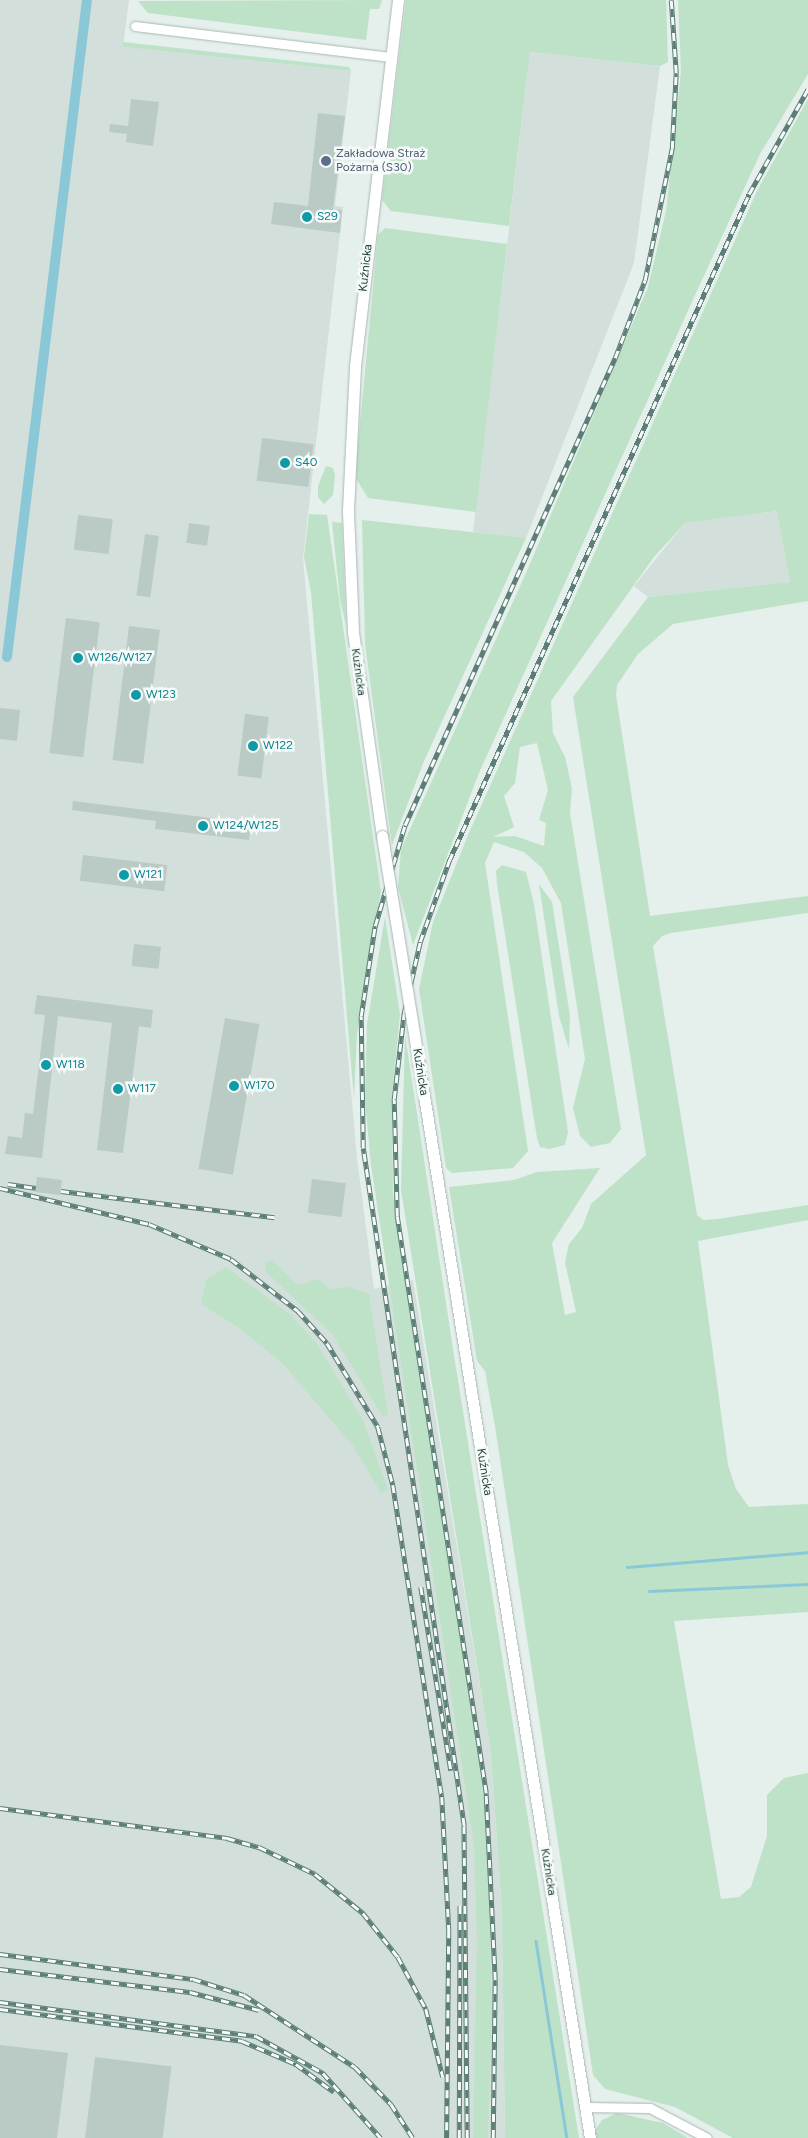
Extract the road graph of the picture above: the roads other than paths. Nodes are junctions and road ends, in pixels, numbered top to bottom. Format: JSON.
{"nodes":[{"id":1,"x":398,"y":0,"type":"edge"},
{"id":2,"x":135,"y":26,"type":"dead end"},
{"id":3,"x":390,"y":57,"type":"junction"},
{"id":4,"x":586,"y":2107,"type":"junction"},
{"id":5,"x":590,"y":2138,"type":"edge"},
{"id":6,"x":707,"y":2138,"type":"edge"}],
"edges":[{"from":1,"to":3,"type":"street","name":"Kuźnicka"},
{"from":2,"to":3,"type":"street"},
{"from":3,"to":4,"type":"street","name":"Kuźnicka","bridge":true},
{"from":4,"to":5,"type":"street","name":"Kuźnicka"},
{"from":4,"to":6,"type":"street"}]}
